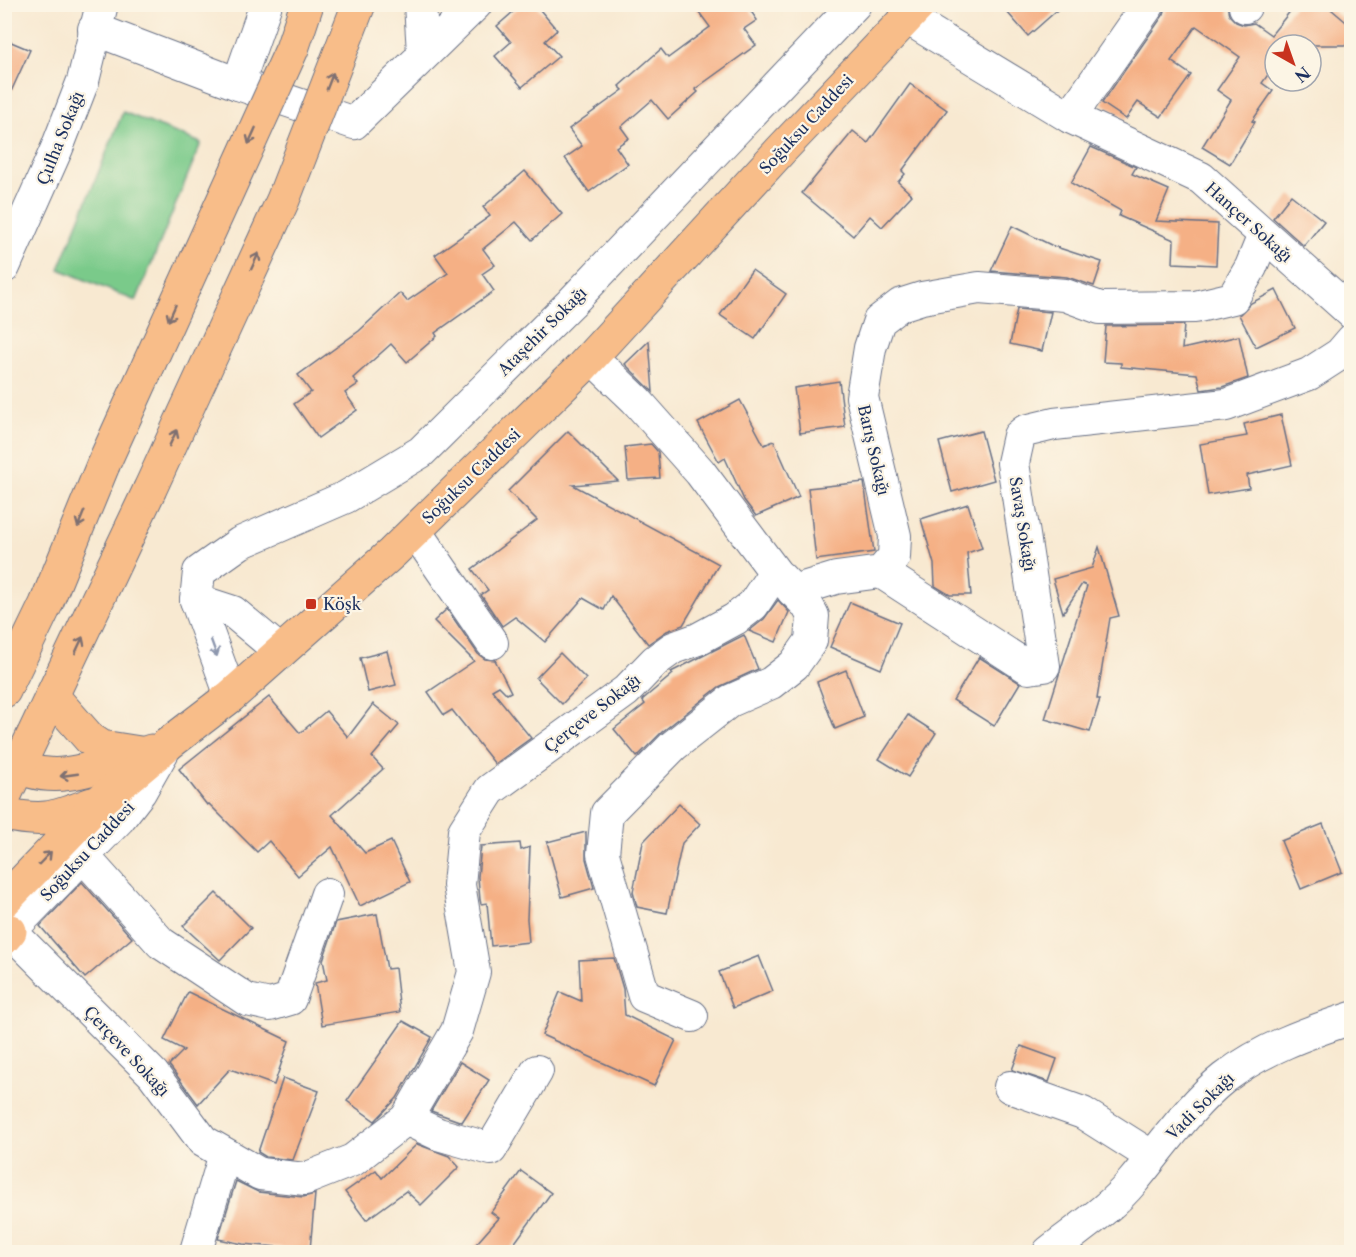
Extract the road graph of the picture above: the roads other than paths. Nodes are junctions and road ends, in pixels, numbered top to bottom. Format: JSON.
{"nodes":[{"id":1,"x":266,"y":4,"type":"edge"},
{"id":2,"x":307,"y":4,"type":"edge"},
{"id":3,"x":359,"y":4,"type":"edge"},
{"id":4,"x":420,"y":4,"type":"edge"},
{"id":5,"x":476,"y":4,"type":"edge"},
{"id":6,"x":855,"y":4,"type":"edge"},
{"id":7,"x":1149,"y":4,"type":"edge"},
{"id":8,"x":914,"y":11,"type":"edge"},
{"id":9,"x":98,"y":17,"type":"edge"},
{"id":10,"x":423,"y":53,"type":"junction"},
{"id":11,"x":238,"y":84,"type":"junction"},
{"id":12,"x":1070,"y":117,"type":"junction"},
{"id":13,"x":1264,"y":235,"type":"junction"},
{"id":14,"x":4,"y":267,"type":"edge"},
{"id":15,"x":1352,"y":313,"type":"edge"},
{"id":16,"x":1352,"y":340,"type":"edge"},
{"id":17,"x":591,"y":357,"type":"junction"},
{"id":18,"x":415,"y":531,"type":"junction"},
{"id":19,"x":881,"y":572,"type":"junction"},
{"id":20,"x":784,"y":581,"type":"junction"},
{"id":21,"x":196,"y":600,"type":"junction"},
{"id":22,"x":492,"y":643,"type":"dead end"},
{"id":23,"x":281,"y":652,"type":"junction"},
{"id":24,"x":4,"y":691,"type":"edge"},
{"id":25,"x":231,"y":696,"type":"junction"},
{"id":26,"x":53,"y":698,"type":"junction"},
{"id":27,"x":156,"y":749,"type":"junction"},
{"id":28,"x":12,"y":765,"type":"edge"},
{"id":29,"x":4,"y":797,"type":"edge"},
{"id":30,"x":99,"y":802,"type":"junction"},
{"id":31,"x":4,"y":814,"type":"edge"},
{"id":32,"x":84,"y":857,"type":"junction"},
{"id":33,"x":327,"y":894,"type":"dead end"},
{"id":34,"x":6,"y":923,"type":"edge"},
{"id":35,"x":692,"y":1016,"type":"dead end"},
{"id":36,"x":1352,"y":1018,"type":"edge"},
{"id":37,"x":537,"y":1071,"type":"dead end"},
{"id":38,"x":1010,"y":1087,"type":"dead end"},
{"id":39,"x":406,"y":1119,"type":"junction"},
{"id":40,"x":225,"y":1154,"type":"junction"},
{"id":41,"x":1151,"y":1156,"type":"junction"},
{"id":42,"x":196,"y":1251,"type":"dead end"},
{"id":43,"x":1049,"y":1252,"type":"edge"}],
"edges":[{"from":1,"to":11,"type":"street"},
{"from":2,"to":24,"type":"main road","one_way":true,"bridge":true},
{"from":26,"to":3,"type":"main road","one_way":true,"bridge":true},
{"from":4,"to":10,"type":"street"},
{"from":5,"to":10,"type":"street"},
{"from":6,"to":21,"type":"street","name":"Ataşehir Sokağı"},
{"from":7,"to":12,"type":"street"},
{"from":8,"to":12,"type":"street","name":"Hançer Sokağı"},
{"from":8,"to":17,"type":"main road","name":"Soğuksu Caddesi"},
{"from":9,"to":11,"type":"street"},
{"from":9,"to":14,"type":"street","name":"Çulha Sokağı"},
{"from":10,"to":11,"type":"street"},
{"from":12,"to":13,"type":"street","name":"Hançer Sokağı"},
{"from":13,"to":15,"type":"street","name":"Hançer Sokağı"},
{"from":13,"to":19,"type":"street","name":"Barış Sokağı"},
{"from":16,"to":19,"type":"street","name":"Savaş Sokağı"},
{"from":17,"to":18,"type":"main road","name":"Soğuksu Caddesi"},
{"from":17,"to":20,"type":"street"},
{"from":18,"to":22,"type":"street"},
{"from":18,"to":23,"type":"main road","name":"Soğuksu Caddesi"},
{"from":19,"to":20,"type":"street"},
{"from":20,"to":35,"type":"street"},
{"from":20,"to":39,"type":"street","name":"Çerçeve Sokağı"},
{"from":21,"to":23,"type":"street"},
{"from":21,"to":25,"type":"street","one_way":true},
{"from":23,"to":25,"type":"main road","name":"Soğuksu Caddesi"},
{"from":25,"to":27,"type":"main road","name":"Soğuksu Caddesi"},
{"from":26,"to":27,"type":"main road"},
{"from":26,"to":28,"type":"main road"},
{"from":27,"to":28,"type":"main road","one_way":true},
{"from":27,"to":30,"type":"main road"},
{"from":27,"to":32,"type":"street","name":"Soğuksu Caddesi"},
{"from":28,"to":29,"type":"main road"},
{"from":30,"to":31,"type":"main road"},
{"from":34,"to":30,"type":"main road","one_way":true},
{"from":32,"to":33,"type":"street"},
{"from":32,"to":34,"type":"street","name":"Soğuksu Caddesi"},
{"from":34,"to":40,"type":"street","name":"Çerçeve Sokağı"},
{"from":36,"to":41,"type":"street","name":"Vadi Sokağı"},
{"from":37,"to":39,"type":"street"},
{"from":38,"to":41,"type":"street"},
{"from":39,"to":40,"type":"street","name":"Çerçeve Sokağı"},
{"from":40,"to":42,"type":"street"},
{"from":41,"to":43,"type":"street","name":"Vadi Sokağı"}]}
